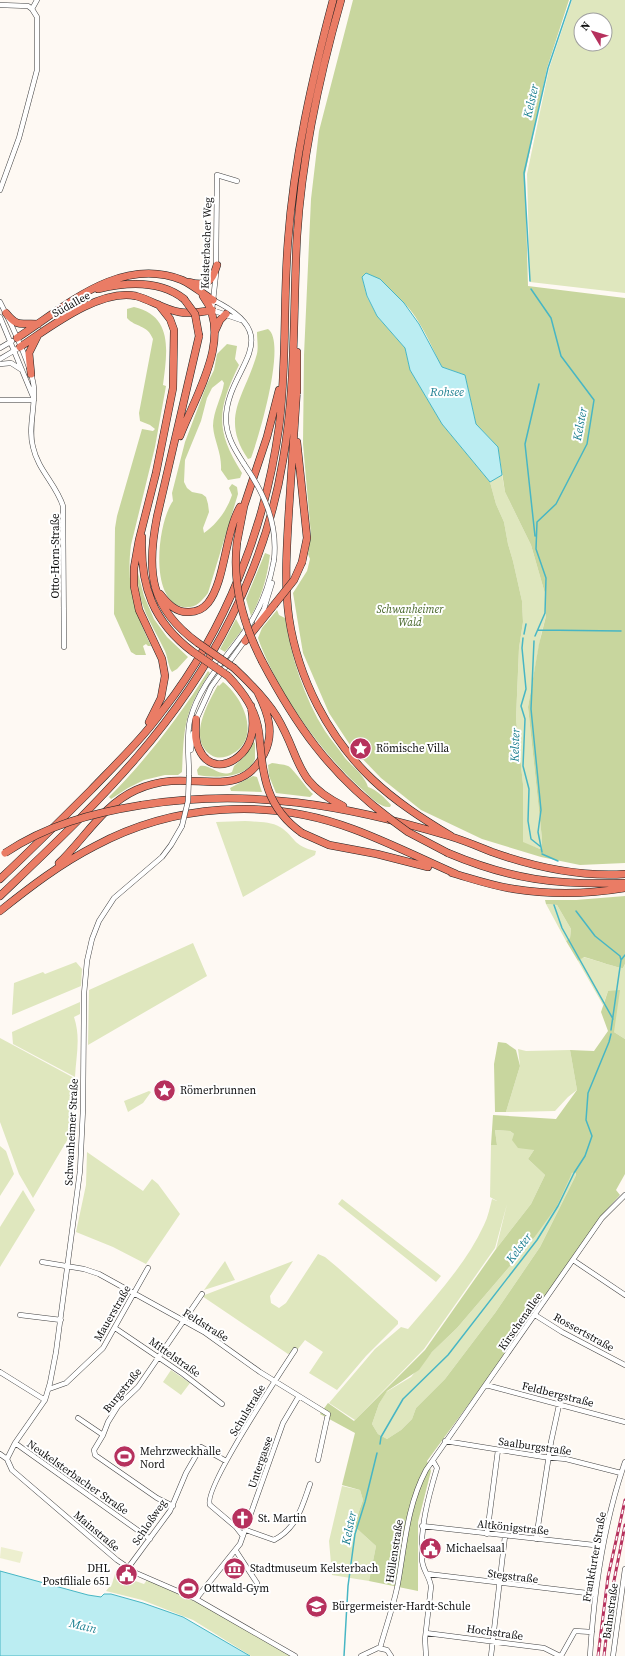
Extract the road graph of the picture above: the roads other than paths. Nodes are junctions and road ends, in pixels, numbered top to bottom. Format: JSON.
{"nodes":[{"id":1,"x":37,"y":0,"type":"edge"},
{"id":2,"x":333,"y":0,"type":"edge"},
{"id":3,"x":341,"y":0,"type":"edge"},
{"id":4,"x":0,"y":5,"type":"edge"},
{"id":5,"x":32,"y":9,"type":"junction"},
{"id":6,"x":237,"y":181,"type":"dead end"},
{"id":7,"x":0,"y":190,"type":"edge"},
{"id":8,"x":216,"y":264,"type":"junction"},
{"id":9,"x":181,"y":280,"type":"junction"},
{"id":10,"x":84,"y":294,"type":"junction"},
{"id":11,"x":201,"y":294,"type":"junction"},
{"id":12,"x":213,"y":300,"type":"junction"},
{"id":13,"x":0,"y":302,"type":"edge"},
{"id":14,"x":159,"y":305,"type":"junction"},
{"id":15,"x":212,"y":310,"type":"junction"},
{"id":16,"x":294,"y":310,"type":"junction"},
{"id":17,"x":188,"y":313,"type":"junction"},
{"id":18,"x":226,"y":314,"type":"junction"},
{"id":19,"x":3,"y":315,"type":"edge"},
{"id":20,"x":242,"y":320,"type":"junction"},
{"id":21,"x":38,"y":324,"type":"junction"},
{"id":22,"x":39,"y":335,"type":"junction"},
{"id":23,"x":214,"y":335,"type":"junction"},
{"id":24,"x":14,"y":340,"type":"junction"},
{"id":25,"x":0,"y":348,"type":"edge"},
{"id":26,"x":17,"y":348,"type":"junction"},
{"id":27,"x":0,"y":359,"type":"edge"},
{"id":28,"x":0,"y":364,"type":"edge"},
{"id":29,"x":284,"y":369,"type":"junction"},
{"id":30,"x":23,"y":371,"type":"junction"},
{"id":31,"x":31,"y":374,"type":"junction"},
{"id":32,"x":297,"y":388,"type":"junction"},
{"id":33,"x":0,"y":400,"type":"edge"},
{"id":34,"x":34,"y":400,"type":"junction"},
{"id":35,"x":169,"y":467,"type":"junction"},
{"id":36,"x":246,"y":497,"type":"junction"},
{"id":37,"x":143,"y":527,"type":"junction"},
{"id":38,"x":274,"y":560,"type":"junction"},
{"id":39,"x":156,"y":589,"type":"junction"},
{"id":40,"x":245,"y":641,"type":"junction"},
{"id":41,"x":64,"y":647,"type":"dead end"},
{"id":42,"x":258,"y":693,"type":"junction"},
{"id":43,"x":251,"y":706,"type":"junction"},
{"id":44,"x":196,"y":719,"type":"junction"},
{"id":45,"x":129,"y":750,"type":"junction"},
{"id":46,"x":189,"y":761,"type":"junction"},
{"id":47,"x":349,"y":809,"type":"junction"},
{"id":48,"x":450,"y":836,"type":"junction"},
{"id":49,"x":2,"y":854,"type":"edge"},
{"id":50,"x":456,"y":874,"type":"junction"},
{"id":51,"x":625,"y":874,"type":"edge"},
{"id":52,"x":47,"y":875,"type":"junction"},
{"id":53,"x":0,"y":880,"type":"edge"},
{"id":54,"x":625,"y":883,"type":"edge"},
{"id":55,"x":625,"y":888,"type":"edge"},
{"id":56,"x":0,"y":896,"type":"edge"},
{"id":57,"x":0,"y":912,"type":"edge"},
{"id":58,"x":625,"y":1195,"type":"edge"},
{"id":59,"x":573,"y":1260,"type":"junction"},
{"id":60,"x":42,"y":1262,"type":"dead end"},
{"id":61,"x":68,"y":1266,"type":"junction"},
{"id":62,"x":148,"y":1268,"type":"dead end"},
{"id":63,"x":134,"y":1293,"type":"junction"},
{"id":64,"x":202,"y":1294,"type":"dead end"},
{"id":65,"x":625,"y":1294,"type":"edge"},
{"id":66,"x":20,"y":1315,"type":"dead end"},
{"id":67,"x":535,"y":1315,"type":"junction"},
{"id":68,"x":61,"y":1320,"type":"junction"},
{"id":69,"x":183,"y":1320,"type":"junction"},
{"id":70,"x":115,"y":1328,"type":"junction"},
{"id":71,"x":295,"y":1350,"type":"dead end"},
{"id":72,"x":159,"y":1357,"type":"junction"},
{"id":73,"x":625,"y":1365,"type":"edge"},
{"id":74,"x":0,"y":1372,"type":"edge"},
{"id":75,"x":275,"y":1381,"type":"junction"},
{"id":76,"x":486,"y":1385,"type":"junction"},
{"id":77,"x":49,"y":1389,"type":"junction"},
{"id":78,"x":299,"y":1396,"type":"junction"},
{"id":79,"x":44,"y":1400,"type":"junction"},
{"id":80,"x":222,"y":1404,"type":"dead end"},
{"id":81,"x":559,"y":1405,"type":"junction"},
{"id":82,"x":78,"y":1418,"type":"dead end"},
{"id":83,"x":625,"y":1422,"type":"edge"},
{"id":84,"x":103,"y":1436,"type":"junction"},
{"id":85,"x":445,"y":1442,"type":"junction"},
{"id":86,"x":15,"y":1443,"type":"junction"},
{"id":87,"x":498,"y":1450,"type":"junction"},
{"id":88,"x":0,"y":1454,"type":"edge"},
{"id":89,"x":548,"y":1458,"type":"junction"},
{"id":90,"x":7,"y":1459,"type":"junction"},
{"id":91,"x":318,"y":1460,"type":"dead end"},
{"id":92,"x":226,"y":1461,"type":"junction"},
{"id":93,"x":433,"y":1461,"type":"junction"},
{"id":94,"x":625,"y":1462,"type":"edge"},
{"id":95,"x":621,"y":1473,"type":"junction"},
{"id":96,"x":310,"y":1484,"type":"dead end"},
{"id":97,"x":173,"y":1506,"type":"junction"},
{"id":98,"x":422,"y":1526,"type":"junction"},
{"id":99,"x":246,"y":1530,"type":"junction"},
{"id":100,"x":487,"y":1534,"type":"junction"},
{"id":101,"x":243,"y":1536,"type":"junction"},
{"id":102,"x":505,"y":1536,"type":"junction"},
{"id":103,"x":150,"y":1539,"type":"junction"},
{"id":104,"x":536,"y":1539,"type":"junction"},
{"id":105,"x":603,"y":1546,"type":"junction"},
{"id":106,"x":236,"y":1551,"type":"junction"},
{"id":107,"x":128,"y":1568,"type":"junction"},
{"id":108,"x":625,"y":1569,"type":"edge"},
{"id":109,"x":428,"y":1574,"type":"junction"},
{"id":110,"x":257,"y":1583,"type":"dead end"},
{"id":111,"x":499,"y":1584,"type":"junction"},
{"id":112,"x":595,"y":1594,"type":"junction"},
{"id":113,"x":196,"y":1599,"type":"junction"},
{"id":114,"x":592,"y":1632,"type":"junction"},
{"id":115,"x":426,"y":1633,"type":"junction"},
{"id":116,"x":492,"y":1640,"type":"junction"},
{"id":117,"x":380,"y":1648,"type":"junction"},
{"id":118,"x":295,"y":1656,"type":"edge"},
{"id":119,"x":361,"y":1656,"type":"edge"},
{"id":120,"x":391,"y":1656,"type":"edge"},
{"id":121,"x":426,"y":1656,"type":"edge"},
{"id":122,"x":491,"y":1656,"type":"edge"},
{"id":123,"x":560,"y":1656,"type":"edge"},
{"id":124,"x":590,"y":1656,"type":"edge"},
{"id":125,"x":613,"y":1656,"type":"edge"}],
"edges":[{"from":1,"to":5,"type":"street"},
{"from":2,"to":29,"type":"highway"},
{"from":3,"to":16,"type":"highway"},
{"from":4,"to":5,"type":"street"},
{"from":5,"to":7,"type":"street"},
{"from":6,"to":8,"type":"street","name":"Kelsterbacher Weg"},
{"from":8,"to":9,"type":"highway"},
{"from":8,"to":12,"type":"street","name":"Kelsterbacher Weg"},
{"from":9,"to":10,"type":"highway"},
{"from":9,"to":11,"type":"highway"},
{"from":10,"to":21,"type":"highway","name":"Südallee"},
{"from":10,"to":35,"type":"highway","bridge":true},
{"from":11,"to":12,"type":"highway"},
{"from":11,"to":15,"type":"highway"},
{"from":11,"to":17,"type":"highway"},
{"from":12,"to":15,"type":"street","name":"Kelsterbacher Weg"},
{"from":12,"to":20,"type":"street"},
{"from":13,"to":19,"type":"street"},
{"from":14,"to":17,"type":"highway","name":"Südallee"},
{"from":14,"to":22,"type":"highway","name":"Südallee"},
{"from":14,"to":37,"type":"highway"},
{"from":15,"to":17,"type":"highway"},
{"from":15,"to":18,"type":"street"},
{"from":15,"to":23,"type":"highway"},
{"from":16,"to":32,"type":"highway"},
{"from":16,"to":56,"type":"highway"},
{"from":18,"to":20,"type":"street"},
{"from":18,"to":23,"type":"highway"},
{"from":19,"to":21,"type":"highway"},
{"from":19,"to":24,"type":"street"},
{"from":20,"to":38,"type":"street","bridge":true},
{"from":21,"to":24,"type":"highway","name":"Südallee"},
{"from":22,"to":26,"type":"highway","name":"Südallee"},
{"from":22,"to":31,"type":"highway"},
{"from":23,"to":35,"type":"highway"},
{"from":24,"to":25,"type":"street","name":"Südallee"},
{"from":24,"to":26,"type":"street"},
{"from":26,"to":27,"type":"street","name":"Südallee"},
{"from":26,"to":30,"type":"street","name":"Otto-Horn-Straße"},
{"from":26,"to":31,"type":"street","name":"Otto-Horn-Straße"},
{"from":28,"to":30,"type":"street"},
{"from":29,"to":36,"type":"highway"},
{"from":29,"to":45,"type":"highway"},
{"from":30,"to":34,"type":"street","name":"Otto-Horn-Straße"},
{"from":31,"to":34,"type":"street","name":"Otto-Horn-Straße"},
{"from":32,"to":40,"type":"highway","bridge":true},
{"from":32,"to":48,"type":"highway"},
{"from":33,"to":34,"type":"street"},
{"from":34,"to":41,"type":"street","name":"Otto-Horn-Straße"},
{"from":35,"to":39,"type":"highway"},
{"from":36,"to":39,"type":"highway"},
{"from":36,"to":54,"type":"highway","bridge":true},
{"from":37,"to":43,"type":"highway","bridge":true},
{"from":37,"to":45,"type":"highway"},
{"from":38,"to":40,"type":"street"},
{"from":38,"to":46,"type":"street"},
{"from":39,"to":42,"type":"highway","bridge":true},
{"from":40,"to":44,"type":"street"},
{"from":42,"to":47,"type":"highway"},
{"from":42,"to":52,"type":"highway"},
{"from":43,"to":44,"type":"highway"},
{"from":43,"to":50,"type":"highway","bridge":true},
{"from":44,"to":46,"type":"street"},
{"from":45,"to":53,"type":"highway"},
{"from":46,"to":61,"type":"street","name":"Schwanheimer Straße","bridge":true},
{"from":47,"to":48,"type":"highway"},
{"from":47,"to":49,"type":"highway","bridge":true},
{"from":48,"to":51,"type":"highway"},
{"from":50,"to":52,"type":"highway"},
{"from":50,"to":55,"type":"highway"},
{"from":52,"to":57,"type":"highway"},
{"from":58,"to":59,"type":"street","name":"Kirschenallee"},
{"from":59,"to":65,"type":"street"},
{"from":59,"to":67,"type":"street","name":"Kirschenallee"},
{"from":60,"to":61,"type":"street","name":"Feldstraße"},
{"from":61,"to":63,"type":"street","name":"Feldstraße"},
{"from":61,"to":68,"type":"street","name":"Schwanheimer Straße"},
{"from":62,"to":63,"type":"street","name":"Mauerstraße"},
{"from":63,"to":69,"type":"street","name":"Feldstraße"},
{"from":63,"to":70,"type":"street","name":"Mauerstraße"},
{"from":64,"to":69,"type":"street","name":"Burgstraße"},
{"from":66,"to":68,"type":"street"},
{"from":67,"to":73,"type":"street","name":"Rossertstraße"},
{"from":67,"to":76,"type":"street","name":"Kirschenallee"},
{"from":68,"to":77,"type":"street","name":"Schwanheimer Straße"},
{"from":69,"to":72,"type":"street","name":"Burgstraße"},
{"from":69,"to":75,"type":"street","name":"Feldstraße"},
{"from":70,"to":72,"type":"street","name":"Mittelstraße"},
{"from":70,"to":77,"type":"street","name":"Mauerstraße"},
{"from":71,"to":75,"type":"street","name":"Schulstraße"},
{"from":72,"to":80,"type":"street","name":"Mittelstraße"},
{"from":72,"to":84,"type":"street","name":"Burgstraße"},
{"from":74,"to":79,"type":"street"},
{"from":75,"to":78,"type":"street","name":"Feldstraße"},
{"from":75,"to":92,"type":"street","name":"Schulstraße"},
{"from":76,"to":81,"type":"street","name":"Feldbergstraße"},
{"from":76,"to":85,"type":"street","name":"Kirschenallee"},
{"from":77,"to":79,"type":"street","name":"Schwanheimer Straße"},
{"from":78,"to":91,"type":"street","name":"Feldstraße"},
{"from":78,"to":99,"type":"street","name":"Untergasse"},
{"from":79,"to":86,"type":"street","name":"Schwanheimer Straße"},
{"from":81,"to":83,"type":"street","name":"Feldbergstraße"},
{"from":81,"to":89,"type":"street"},
{"from":82,"to":84,"type":"street"},
{"from":84,"to":97,"type":"street","name":"Burgstraße"},
{"from":85,"to":87,"type":"street","name":"Saalburgstraße"},
{"from":85,"to":93,"type":"street","name":"Kirschenallee"},
{"from":86,"to":90,"type":"street","name":"Schwanheimer Straße"},
{"from":86,"to":103,"type":"street","name":"Neukelsterbacher Straße"},
{"from":87,"to":89,"type":"street","name":"Saalburgstraße"},
{"from":87,"to":100,"type":"street"},
{"from":88,"to":90,"type":"street"},
{"from":89,"to":95,"type":"street","name":"Saalburgstraße"},
{"from":89,"to":104,"type":"street"},
{"from":90,"to":107,"type":"street","name":"Mainstraße"},
{"from":92,"to":97,"type":"street","name":"Schloßweg"},
{"from":92,"to":101,"type":"street","name":"Schulstraße"},
{"from":93,"to":98,"type":"street"},
{"from":93,"to":117,"type":"street","name":"Höllenstraße"},
{"from":94,"to":95,"type":"street","name":"Frankfurter Straße"},
{"from":95,"to":105,"type":"street","name":"Frankfurter Straße"},
{"from":96,"to":99,"type":"street"},
{"from":97,"to":103,"type":"street","name":"Schloßweg"},
{"from":98,"to":100,"type":"street","name":"Altkönigstraße"},
{"from":98,"to":109,"type":"street"},
{"from":99,"to":101,"type":"street","name":"Untergasse"},
{"from":100,"to":102,"type":"street","name":"Altkönigstraße"},
{"from":101,"to":106,"type":"street","name":"Untergasse"},
{"from":102,"to":104,"type":"street","name":"Altkönigstraße"},
{"from":102,"to":111,"type":"street"},
{"from":103,"to":107,"type":"street","name":"Schloßweg"},
{"from":104,"to":105,"type":"street","name":"Altkönigstraße"},
{"from":105,"to":112,"type":"street","name":"Frankfurter Straße"},
{"from":106,"to":110,"type":"street"},
{"from":106,"to":113,"type":"street","name":"Untergasse"},
{"from":107,"to":113,"type":"street","name":"Mainstraße"},
{"from":108,"to":125,"type":"street","name":"Bahnstraße"},
{"from":109,"to":111,"type":"street","name":"Stegstraße"},
{"from":109,"to":115,"type":"street"},
{"from":111,"to":112,"type":"street","name":"Stegstraße"},
{"from":111,"to":116,"type":"street"},
{"from":112,"to":114,"type":"street","name":"Frankfurter Straße"},
{"from":113,"to":118,"type":"street","name":"Mainstraße"},
{"from":114,"to":123,"type":"street"},
{"from":114,"to":124,"type":"street","name":"Frankfurter Straße"},
{"from":115,"to":116,"type":"street","name":"Hochstraße"},
{"from":115,"to":121,"type":"street"},
{"from":116,"to":122,"type":"street"},
{"from":116,"to":123,"type":"street","name":"Hochstraße"},
{"from":117,"to":119,"type":"street"},
{"from":117,"to":120,"type":"street"}]}
